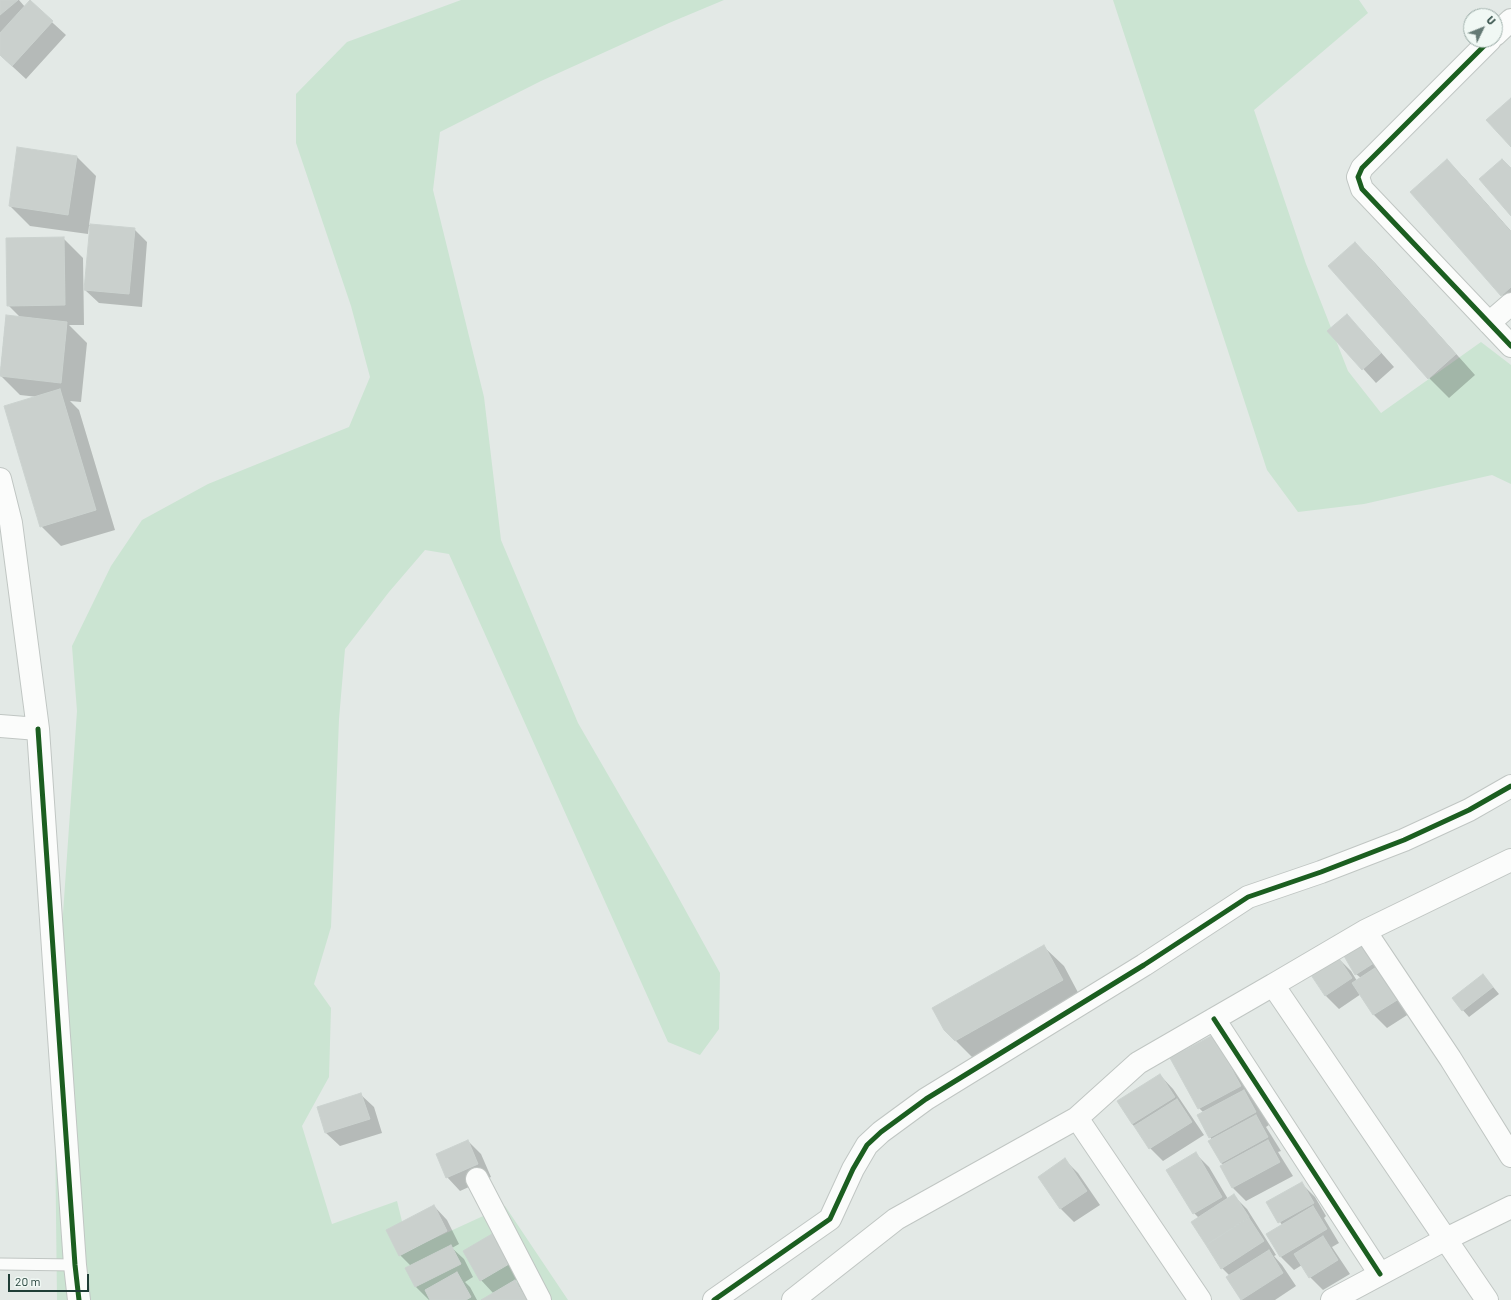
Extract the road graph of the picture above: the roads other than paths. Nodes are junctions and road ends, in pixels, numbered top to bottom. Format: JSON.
{"nodes":[{"id":1,"x":1485,"y":48,"type":"edge"},
{"id":2,"x":1511,"y":304,"type":"edge"},
{"id":3,"x":1489,"y":322,"type":"junction"},
{"id":4,"x":1511,"y":346,"type":"edge"},
{"id":5,"x":0,"y":479,"type":"edge"},
{"id":6,"x":7,"y":544,"type":"edge"},
{"id":7,"x":0,"y":726,"type":"edge"},
{"id":8,"x":38,"y":729,"type":"junction"},
{"id":9,"x":1511,"y":786,"type":"edge"},
{"id":10,"x":1511,"y":860,"type":"edge"},
{"id":11,"x":1365,"y":931,"type":"junction"},
{"id":12,"x":1273,"y":986,"type":"junction"},
{"id":13,"x":1214,"y":1019,"type":"junction"},
{"id":14,"x":1077,"y":1118,"type":"junction"},
{"id":15,"x":1511,"y":1156,"type":"edge"},
{"id":16,"x":477,"y":1179,"type":"dead end"},
{"id":17,"x":1511,"y":1207,"type":"edge"},
{"id":18,"x":1446,"y":1239,"type":"junction"},
{"id":19,"x":0,"y":1264,"type":"edge"},
{"id":20,"x":75,"y":1265,"type":"junction"},
{"id":21,"x":1380,"y":1274,"type":"junction"},
{"id":22,"x":79,"y":1300,"type":"edge"},
{"id":23,"x":540,"y":1300,"type":"edge"},
{"id":24,"x":714,"y":1300,"type":"edge"},
{"id":25,"x":793,"y":1300,"type":"edge"},
{"id":26,"x":1200,"y":1300,"type":"edge"},
{"id":27,"x":1332,"y":1300,"type":"edge"},
{"id":28,"x":1487,"y":1300,"type":"edge"}],
"edges":[{"from":1,"to":3,"type":"street"},
{"from":2,"to":3,"type":"street"},
{"from":3,"to":4,"type":"street"},
{"from":5,"to":6,"type":"street"},
{"from":6,"to":8,"type":"street"},
{"from":7,"to":8,"type":"street"},
{"from":8,"to":20,"type":"street"},
{"from":9,"to":24,"type":"street"},
{"from":10,"to":11,"type":"street"},
{"from":11,"to":12,"type":"street"},
{"from":11,"to":15,"type":"street"},
{"from":12,"to":13,"type":"street"},
{"from":12,"to":18,"type":"street"},
{"from":13,"to":14,"type":"street"},
{"from":13,"to":21,"type":"street"},
{"from":14,"to":25,"type":"street"},
{"from":14,"to":26,"type":"street"},
{"from":16,"to":23,"type":"street"},
{"from":17,"to":18,"type":"street"},
{"from":18,"to":21,"type":"street"},
{"from":18,"to":28,"type":"street"},
{"from":19,"to":20,"type":"lane"},
{"from":20,"to":22,"type":"street"},
{"from":21,"to":27,"type":"street"}]}
